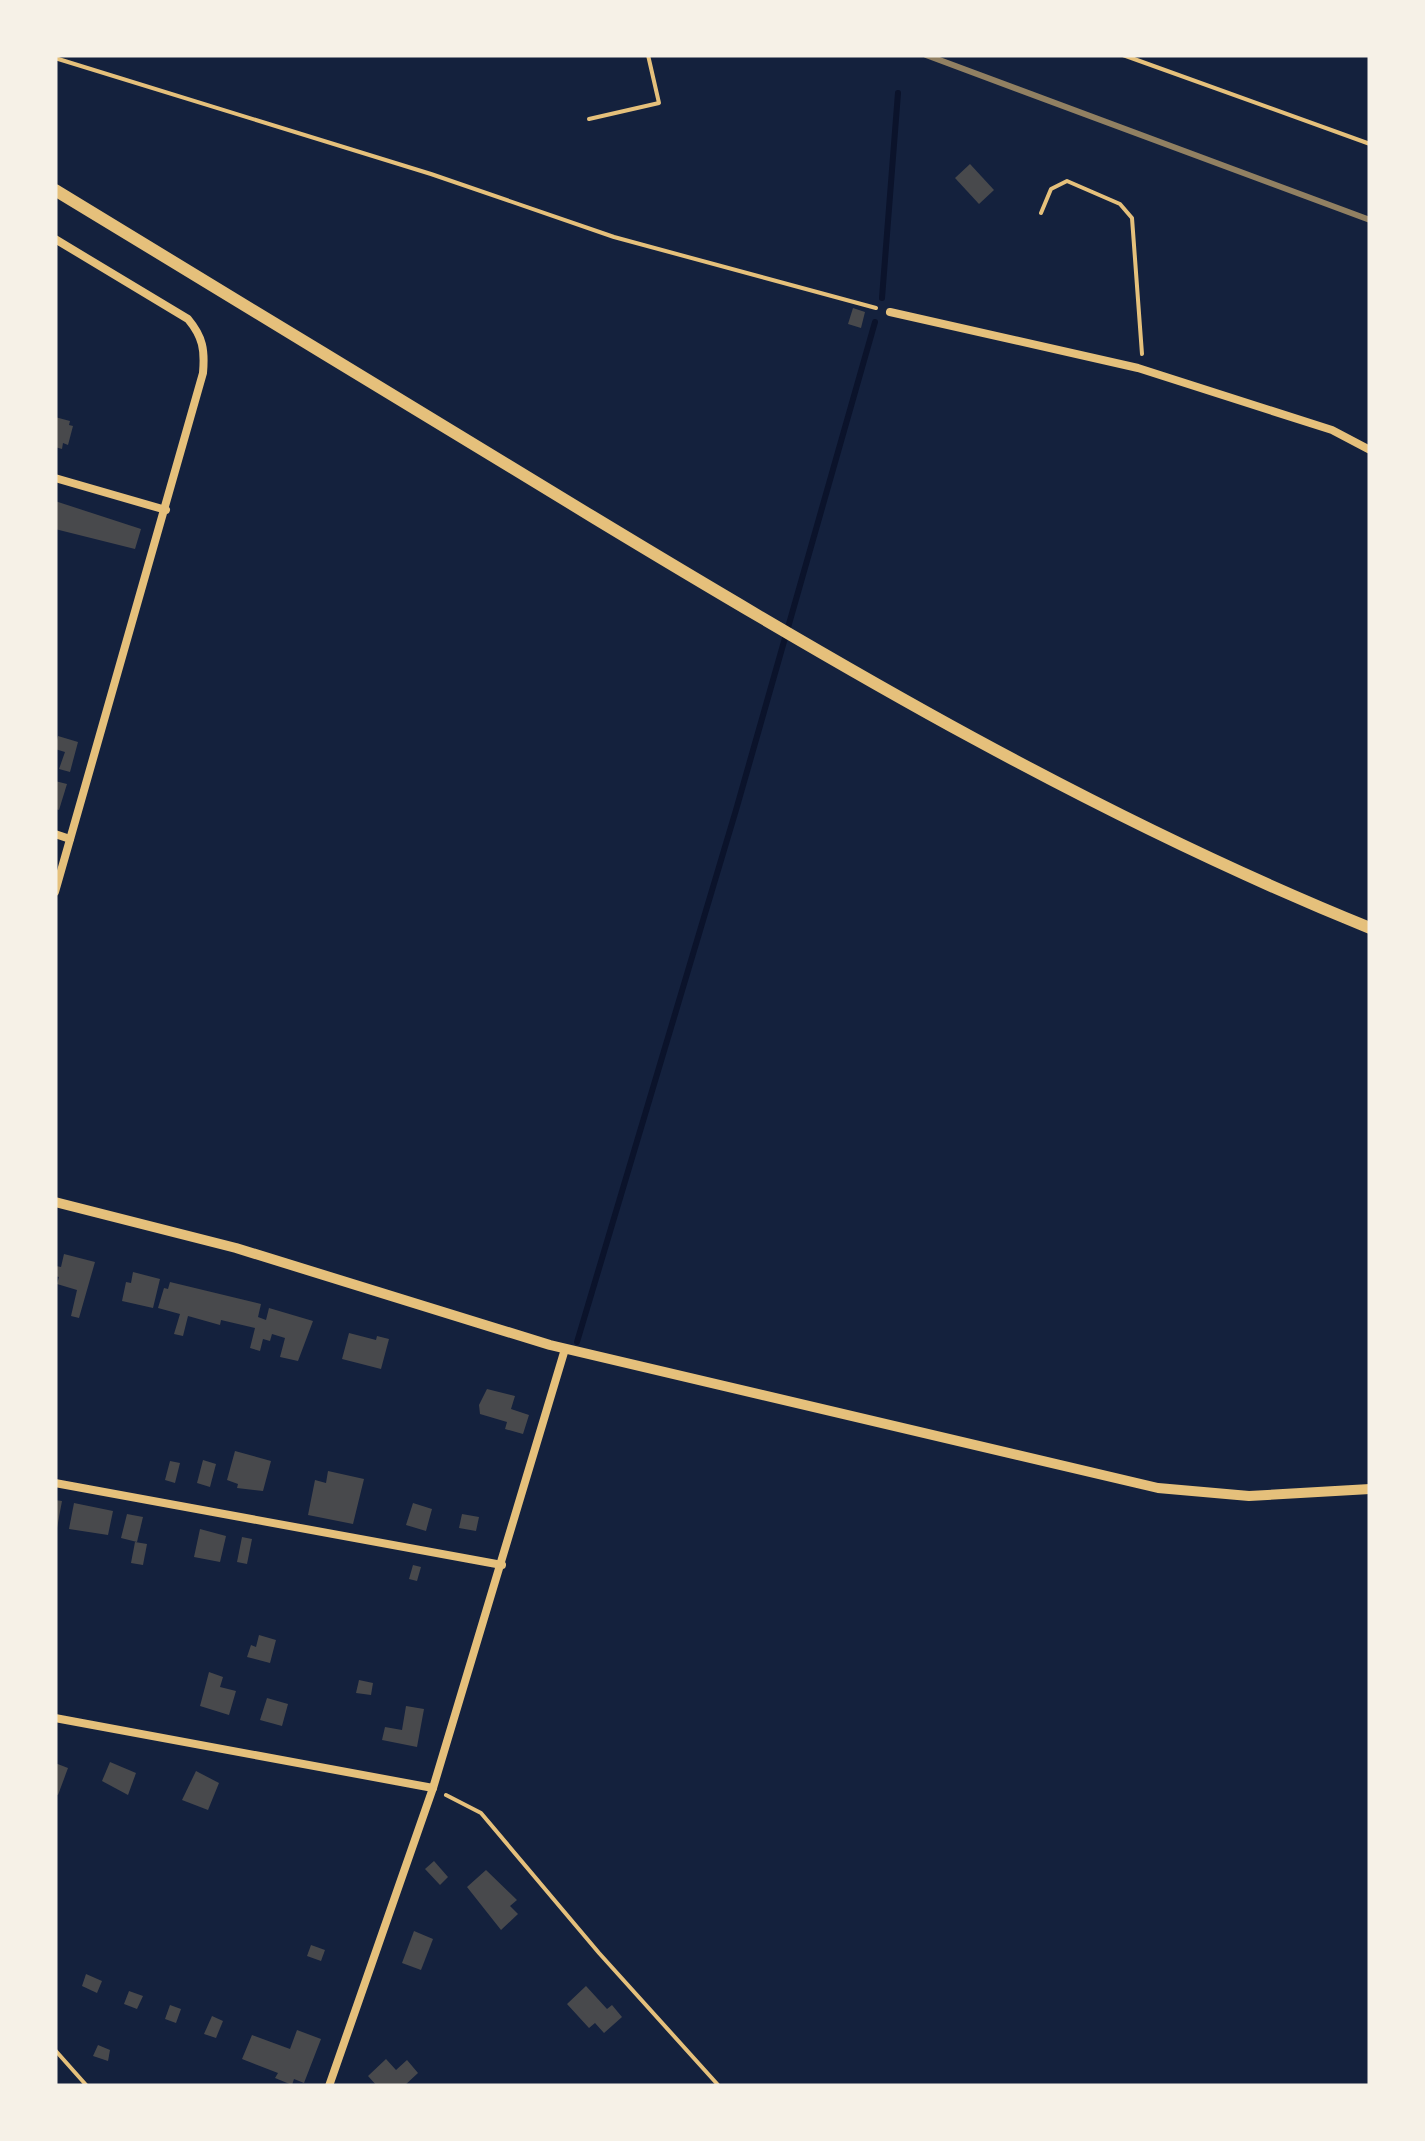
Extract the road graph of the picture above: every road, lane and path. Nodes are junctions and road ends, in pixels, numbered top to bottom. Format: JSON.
{"nodes":[{"id":1,"x":648,"y":55,"type":"edge"},
{"id":2,"x":1123,"y":55,"type":"edge"},
{"id":3,"x":55,"y":58,"type":"edge"},
{"id":4,"x":590,"y":119,"type":"dead end"},
{"id":5,"x":1370,"y":144,"type":"edge"},
{"id":6,"x":55,"y":190,"type":"edge"},
{"id":7,"x":1041,"y":213,"type":"dead end"},
{"id":8,"x":55,"y":239,"type":"edge"},
{"id":9,"x":890,"y":312,"type":"joint"},
{"id":10,"x":1138,"y":368,"type":"junction"},
{"id":11,"x":1370,"y":450,"type":"edge"},
{"id":12,"x":55,"y":478,"type":"edge"},
{"id":13,"x":166,"y":510,"type":"junction"},
{"id":14,"x":55,"y":834,"type":"edge"},
{"id":15,"x":70,"y":839,"type":"junction"},
{"id":16,"x":55,"y":892,"type":"edge"},
{"id":17,"x":1370,"y":928,"type":"edge"},
{"id":18,"x":55,"y":1202,"type":"edge"},
{"id":19,"x":565,"y":1349,"type":"junction"},
{"id":20,"x":55,"y":1483,"type":"edge"},
{"id":21,"x":1370,"y":1489,"type":"edge"},
{"id":22,"x":502,"y":1564,"type":"junction"},
{"id":23,"x":55,"y":1718,"type":"edge"},
{"id":24,"x":433,"y":1788,"type":"junction"},
{"id":25,"x":55,"y":2050,"type":"edge"},
{"id":26,"x":331,"y":2081,"type":"edge"},
{"id":27,"x":86,"y":2086,"type":"edge"},
{"id":28,"x":342,"y":2086,"type":"edge"},
{"id":29,"x":719,"y":2086,"type":"edge"}],
"edges":[{"from":1,"to":4,"type":"lane"},
{"from":2,"to":5,"type":"path"},
{"from":3,"to":9,"type":"path"},
{"from":6,"to":17,"type":"main road"},
{"from":7,"to":10,"type":"path"},
{"from":8,"to":13,"type":"street"},
{"from":9,"to":10,"type":"street"},
{"from":10,"to":11,"type":"street"},
{"from":12,"to":13,"type":"street"},
{"from":13,"to":15,"type":"street"},
{"from":14,"to":15,"type":"street"},
{"from":15,"to":16,"type":"street"},
{"from":18,"to":19,"type":"street"},
{"from":19,"to":21,"type":"street"},
{"from":19,"to":22,"type":"street"},
{"from":20,"to":22,"type":"street"},
{"from":22,"to":24,"type":"street"},
{"from":23,"to":24,"type":"street"},
{"from":24,"to":26,"type":"street"},
{"from":24,"to":29,"type":"path"},
{"from":25,"to":27,"type":"path"},
{"from":26,"to":28,"type":"street"}]}
